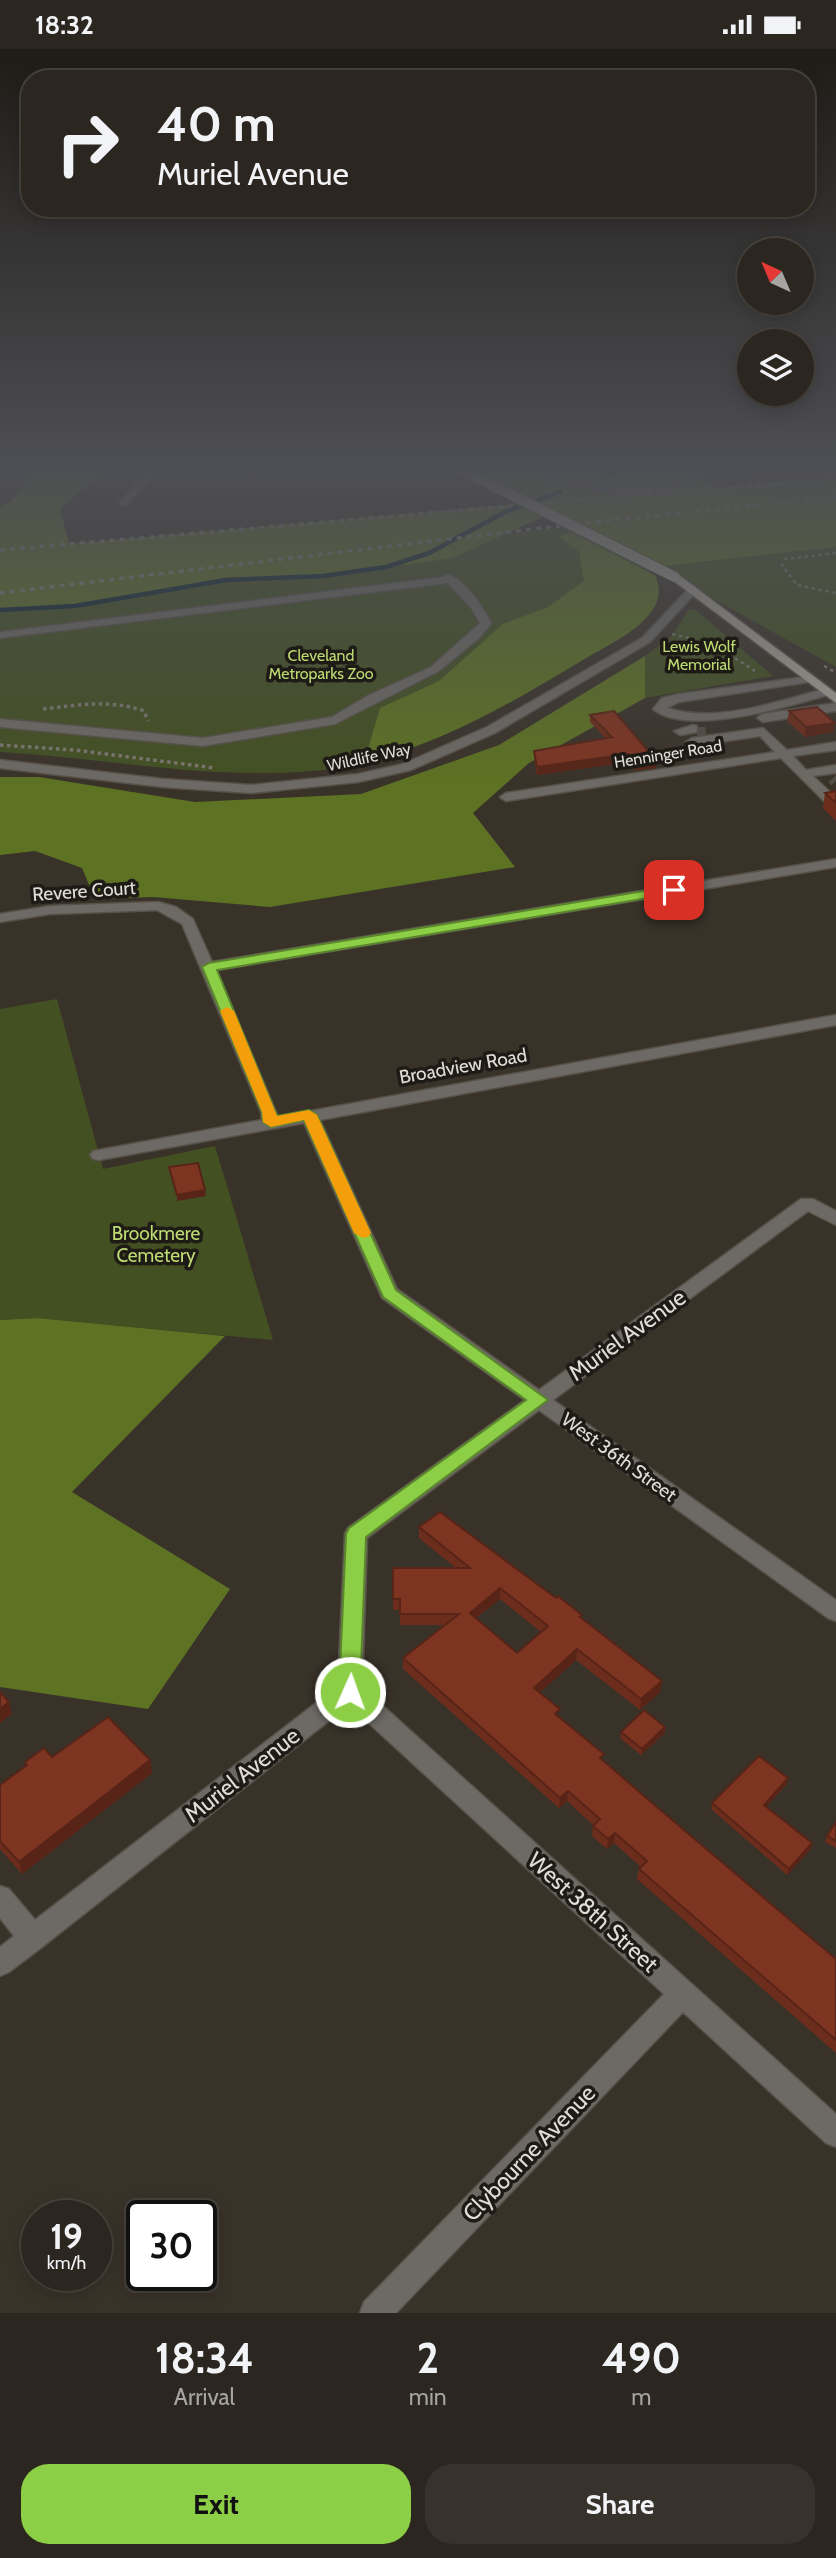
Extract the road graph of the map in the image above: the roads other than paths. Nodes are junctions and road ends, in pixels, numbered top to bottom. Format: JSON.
{"nodes":[{"id":1,"x":667,"y":574,"type":"edge"},
{"id":2,"x":694,"y":589,"type":"junction"},
{"id":3,"x":0,"y":635,"type":"edge"},
{"id":4,"x":811,"y":679,"type":"junction"},
{"id":5,"x":834,"y":698,"type":"edge"},
{"id":6,"x":659,"y":709,"type":"junction"},
{"id":7,"x":751,"y":720,"type":"junction"},
{"id":8,"x":0,"y":723,"type":"edge"},
{"id":9,"x":763,"y":732,"type":"junction"},
{"id":10,"x":694,"y":733,"type":"junction"},
{"id":11,"x":830,"y":746,"type":"edge"},
{"id":12,"x":782,"y":754,"type":"junction"},
{"id":13,"x":836,"y":757,"type":"edge"},
{"id":14,"x":0,"y":764,"type":"edge"},
{"id":15,"x":713,"y":765,"type":"junction"},
{"id":16,"x":831,"y":772,"type":"edge"},
{"id":17,"x":803,"y":774,"type":"junction"},
{"id":18,"x":506,"y":797,"type":"dead end"},
{"id":19,"x":836,"y":797,"type":"edge"},
{"id":20,"x":836,"y":863,"type":"edge"},
{"id":21,"x":0,"y":918,"type":"edge"},
{"id":22,"x":209,"y":967,"type":"junction"},
{"id":23,"x":836,"y":1020,"type":"edge"},
{"id":24,"x":309,"y":1115,"type":"junction"},
{"id":25,"x":271,"y":1122,"type":"junction"},
{"id":26,"x":99,"y":1155,"type":"dead end"},
{"id":27,"x":836,"y":1219,"type":"edge"},
{"id":28,"x":539,"y":1400,"type":"junction"},
{"id":29,"x":836,"y":1612,"type":"edge"},
{"id":30,"x":350,"y":1692,"type":"junction"},
{"id":31,"x":0,"y":1898,"type":"edge"},
{"id":32,"x":33,"y":1938,"type":"junction"},
{"id":33,"x":0,"y":1963,"type":"edge"},
{"id":34,"x":683,"y":1993,"type":"junction"},
{"id":35,"x":836,"y":2133,"type":"edge"},
{"id":36,"x":375,"y":2313,"type":"edge"}],
"edges":[{"from":1,"to":2,"type":"main road","bridge":true},
{"from":2,"to":4,"type":"main road"},
{"from":2,"to":14,"type":"street","name":"Wildlife Way"},
{"from":3,"to":8,"type":"street"},
{"from":4,"to":5,"type":"main road"},
{"from":4,"to":6,"type":"street"},
{"from":5,"to":6,"type":"street"},
{"from":5,"to":7,"type":"street"},
{"from":6,"to":10,"type":"street"},
{"from":7,"to":9,"type":"street"},
{"from":7,"to":10,"type":"street"},
{"from":9,"to":10,"type":"street"},
{"from":9,"to":12,"type":"street"},
{"from":10,"to":15,"type":"street"},
{"from":11,"to":12,"type":"street","name":"Henninger Road"},
{"from":11,"to":13,"type":"street"},
{"from":12,"to":15,"type":"street","name":"Henninger Road"},
{"from":12,"to":17,"type":"street"},
{"from":15,"to":18,"type":"street","name":"Henninger Road"},
{"from":16,"to":17,"type":"street"},
{"from":17,"to":19,"type":"street"},
{"from":20,"to":22,"type":"street"},
{"from":21,"to":22,"type":"street","name":"Revere Court"},
{"from":22,"to":25,"type":"street"},
{"from":23,"to":24,"type":"street","name":"Broadview Road"},
{"from":24,"to":25,"type":"street","name":"Broadview Road"},
{"from":24,"to":28,"type":"street","name":"West 36th Street"},
{"from":25,"to":26,"type":"street","name":"Broadview Road"},
{"from":27,"to":28,"type":"street","name":"Muriel Avenue"},
{"from":28,"to":29,"type":"street","name":"West 36th Street"},
{"from":28,"to":30,"type":"street","name":"Muriel Avenue"},
{"from":30,"to":32,"type":"street","name":"Muriel Avenue"},
{"from":30,"to":34,"type":"street","name":"West 38th Street"},
{"from":31,"to":32,"type":"street"},
{"from":32,"to":33,"type":"street","name":"Muriel Avenue"},
{"from":34,"to":35,"type":"street","name":"West 38th Street"},
{"from":34,"to":36,"type":"street","name":"Clybourne Avenue"}]}
